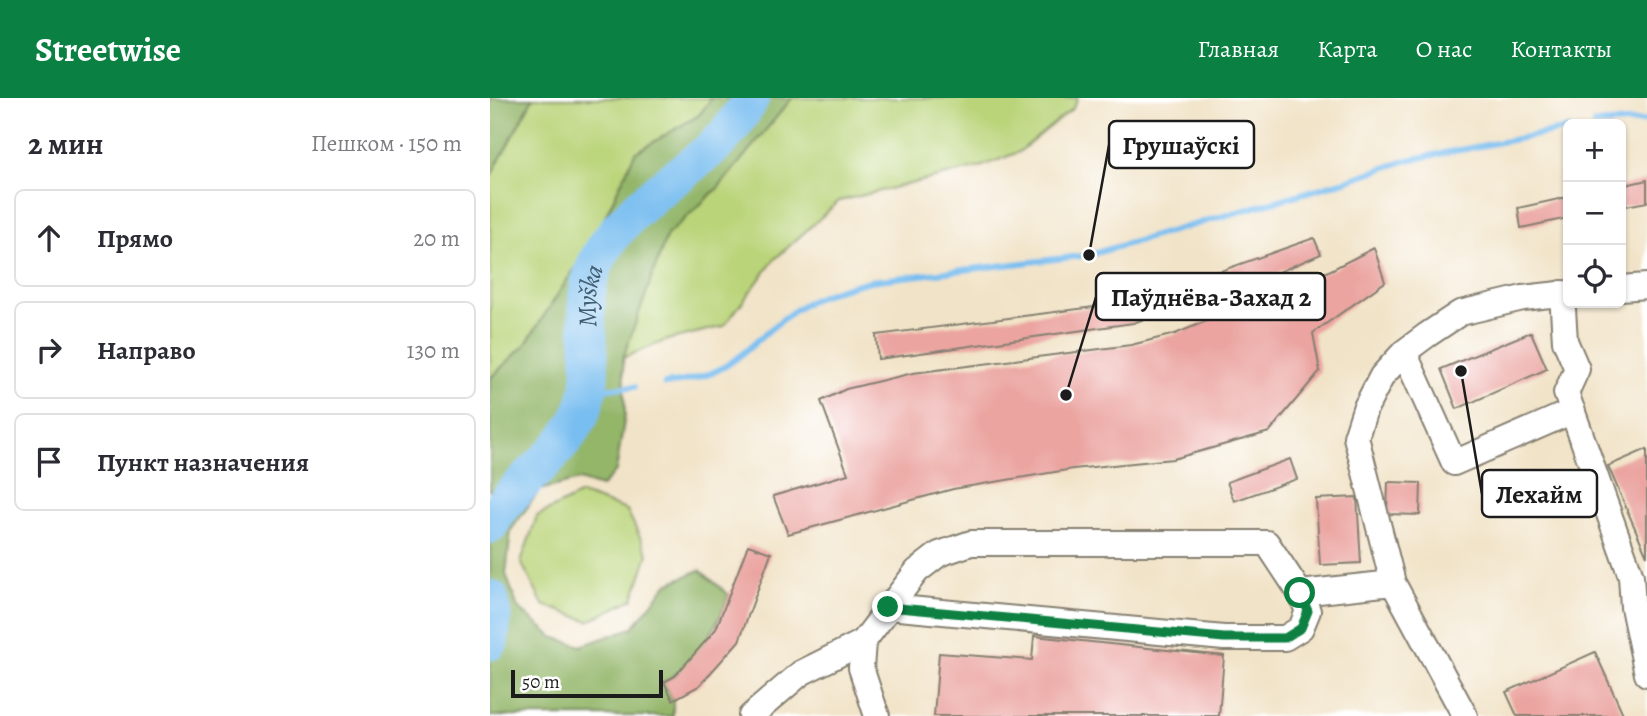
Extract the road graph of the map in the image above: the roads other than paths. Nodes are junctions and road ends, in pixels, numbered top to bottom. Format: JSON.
{"nodes":[{"id":1,"x":1647,"y":286,"type":"edge"},
{"id":2,"x":1626,"y":288,"type":"edge"},
{"id":3,"x":1563,"y":293,"type":"edge"},
{"id":4,"x":1565,"y":308,"type":"edge"},
{"id":5,"x":1404,"y":352,"type":"junction"},
{"id":6,"x":1573,"y":411,"type":"junction"},
{"id":7,"x":1393,"y":583,"type":"junction"},
{"id":8,"x":1300,"y":593,"type":"junction"},
{"id":9,"x":888,"y":607,"type":"junction"},
{"id":10,"x":863,"y":642,"type":"junction"},
{"id":11,"x":1647,"y":674,"type":"edge"},
{"id":12,"x":751,"y":716,"type":"edge"},
{"id":13,"x":877,"y":716,"type":"edge"},
{"id":14,"x":1465,"y":716,"type":"edge"}],
"edges":[{"from":1,"to":2,"type":"lane"},
{"from":3,"to":5,"type":"lane"},
{"from":4,"to":6,"type":"lane"},
{"from":5,"to":6,"type":"lane"},
{"from":5,"to":7,"type":"lane"},
{"from":6,"to":11,"type":"lane"},
{"from":7,"to":8,"type":"lane"},
{"from":7,"to":14,"type":"lane"},
{"from":8,"to":9,"type":"lane"},
{"from":8,"to":9,"type":"lane"},
{"from":9,"to":10,"type":"lane"},
{"from":10,"to":12,"type":"lane"},
{"from":10,"to":13,"type":"lane"}]}
